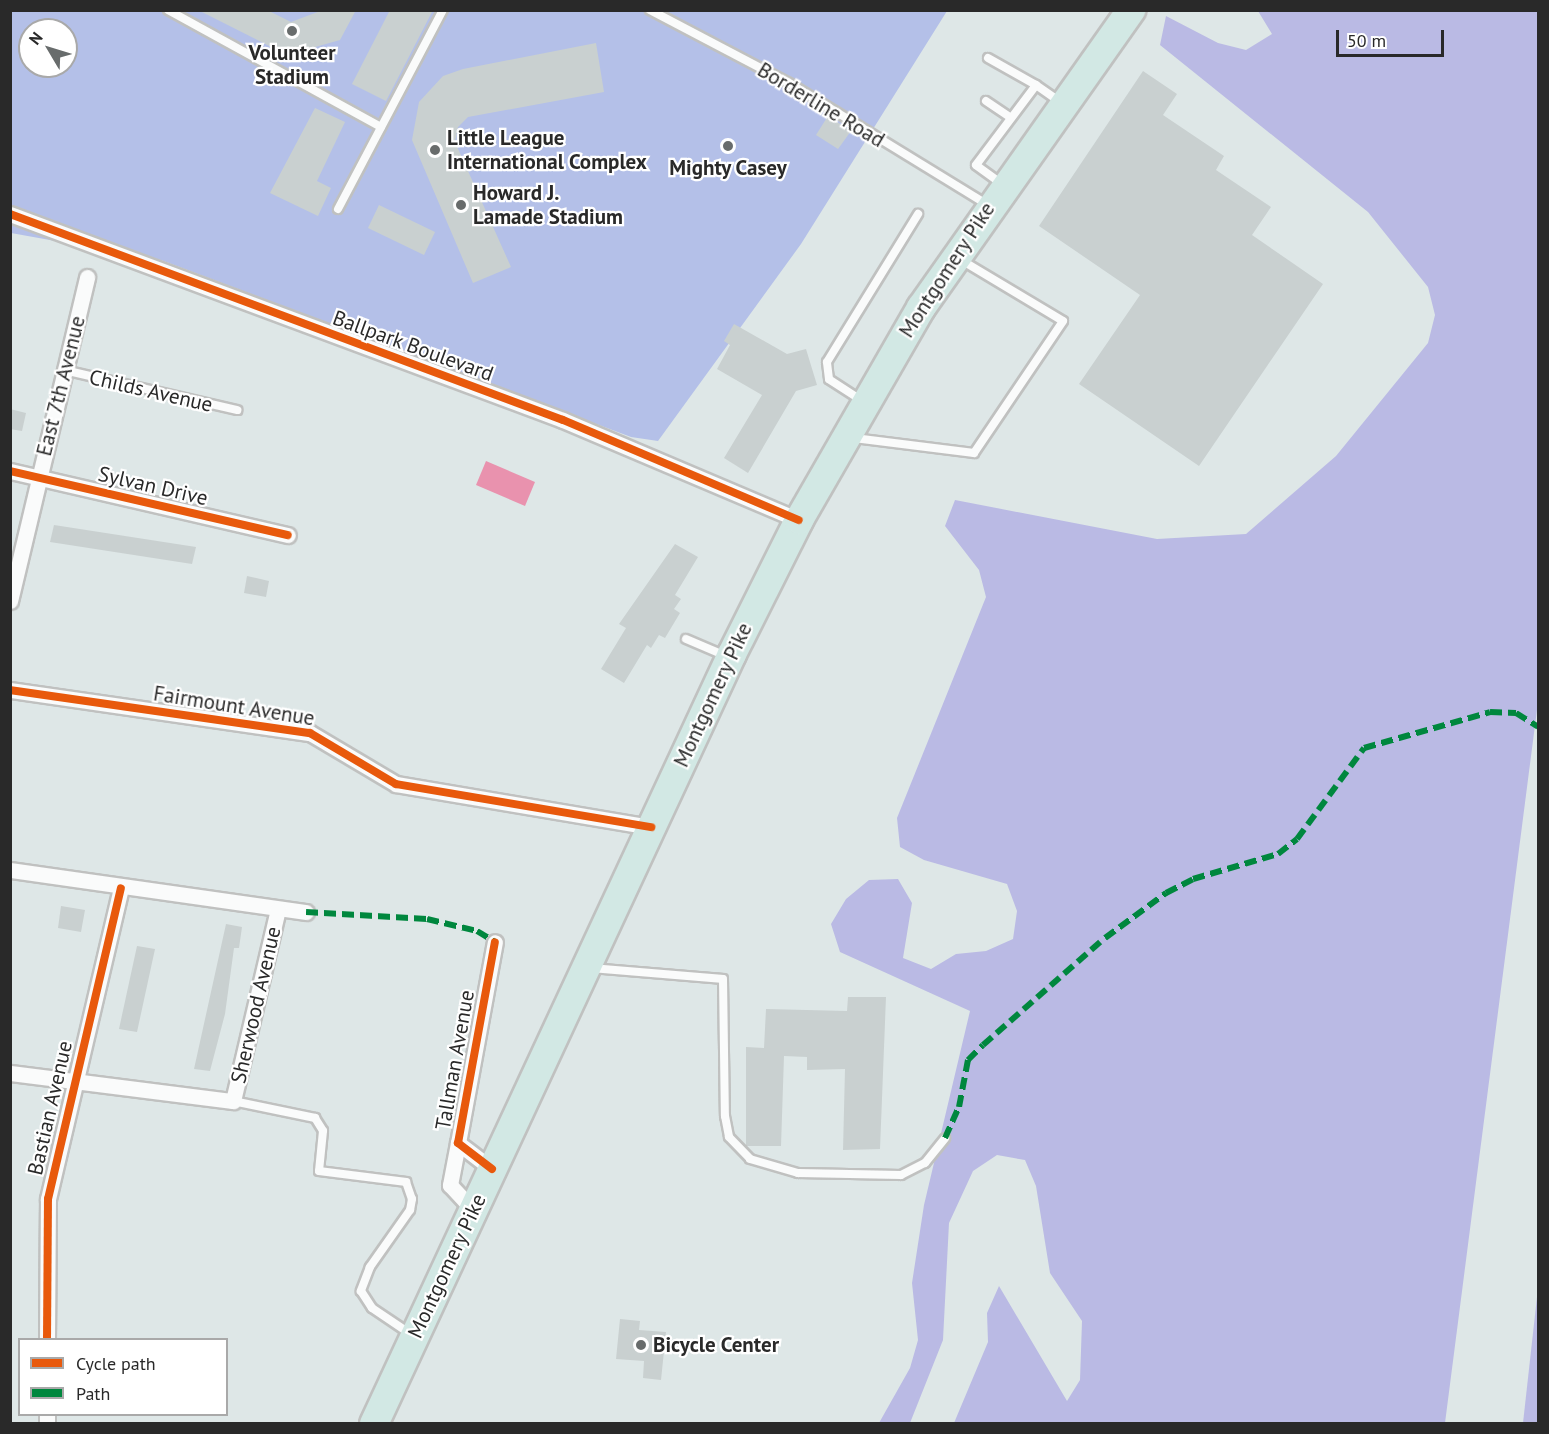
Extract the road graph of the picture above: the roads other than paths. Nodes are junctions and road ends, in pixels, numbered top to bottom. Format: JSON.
{"nodes":[{"id":1,"x":168,"y":10,"type":"edge"},
{"id":2,"x":443,"y":10,"type":"edge"},
{"id":3,"x":650,"y":10,"type":"edge"},
{"id":4,"x":1131,"y":10,"type":"edge"},
{"id":5,"x":988,"y":58,"type":"dead end"},
{"id":6,"x":1035,"y":85,"type":"junction"},
{"id":7,"x":986,"y":101,"type":"dead end"},
{"id":8,"x":1062,"y":103,"type":"junction"},
{"id":9,"x":1011,"y":118,"type":"junction"},
{"id":10,"x":381,"y":127,"type":"junction"},
{"id":11,"x":996,"y":196,"type":"junction"},
{"id":12,"x":338,"y":209,"type":"dead end"},
{"id":13,"x":10,"y":214,"type":"edge"},
{"id":14,"x":918,"y":214,"type":"dead end"},
{"id":15,"x":954,"y":256,"type":"junction"},
{"id":16,"x":87,"y":277,"type":"dead end"},
{"id":17,"x":64,"y":370,"type":"junction"},
{"id":18,"x":864,"y":402,"type":"junction"},
{"id":19,"x":237,"y":410,"type":"dead end"},
{"id":20,"x":845,"y":437,"type":"junction"},
{"id":21,"x":10,"y":471,"type":"edge"},
{"id":22,"x":39,"y":478,"type":"junction"},
{"id":23,"x":799,"y":520,"type":"junction"},
{"id":24,"x":288,"y":535,"type":"dead end"},
{"id":25,"x":10,"y":601,"type":"edge"},
{"id":26,"x":686,"y":639,"type":"dead end"},
{"id":27,"x":730,"y":658,"type":"junction"},
{"id":28,"x":10,"y":690,"type":"edge"},
{"id":29,"x":651,"y":827,"type":"junction"},
{"id":30,"x":10,"y":870,"type":"edge"},
{"id":31,"x":121,"y":888,"type":"junction"},
{"id":32,"x":278,"y":909,"type":"junction"},
{"id":33,"x":306,"y":912,"type":"dead end"},
{"id":34,"x":495,"y":942,"type":"dead end"},
{"id":35,"x":586,"y":967,"type":"junction"},
{"id":36,"x":10,"y":1073,"type":"edge"},
{"id":37,"x":74,"y":1081,"type":"junction"},
{"id":38,"x":233,"y":1101,"type":"junction"},
{"id":39,"x":945,"y":1138,"type":"dead end"},
{"id":40,"x":458,"y":1143,"type":"junction"},
{"id":41,"x":492,"y":1169,"type":"junction"},
{"id":42,"x":473,"y":1210,"type":"junction"},
{"id":43,"x":414,"y":1337,"type":"junction"},
{"id":44,"x":47,"y":1338,"type":"edge"},
{"id":45,"x":374,"y":1424,"type":"edge"}],
"edges":[{"from":1,"to":10,"type":"lane"},
{"from":2,"to":10,"type":"lane"},
{"from":3,"to":11,"type":"lane","name":"Borderline Road"},
{"from":4,"to":8,"type":"highway","name":"Montgomery Pike"},
{"from":5,"to":6,"type":"lane"},
{"from":6,"to":8,"type":"lane"},
{"from":6,"to":9,"type":"lane"},
{"from":7,"to":9,"type":"lane"},
{"from":8,"to":11,"type":"highway","name":"Montgomery Pike"},
{"from":9,"to":11,"type":"lane"},
{"from":10,"to":12,"type":"lane"},
{"from":11,"to":15,"type":"highway","name":"Montgomery Pike"},
{"from":13,"to":23,"type":"street","name":"Ballpark Boulevard"},
{"from":14,"to":18,"type":"lane"},
{"from":15,"to":18,"type":"highway","name":"Montgomery Pike"},
{"from":15,"to":20,"type":"lane"},
{"from":16,"to":17,"type":"street","name":"East 7th Avenue"},
{"from":17,"to":19,"type":"lane","name":"Childs Avenue"},
{"from":17,"to":22,"type":"street","name":"East 7th Avenue"},
{"from":18,"to":20,"type":"highway","name":"Montgomery Pike"},
{"from":20,"to":23,"type":"highway","name":"Montgomery Pike"},
{"from":21,"to":22,"type":"street","name":"Sylvan Drive"},
{"from":22,"to":24,"type":"street","name":"Sylvan Drive"},
{"from":22,"to":25,"type":"street","name":"East 7th Avenue"},
{"from":23,"to":27,"type":"highway","name":"Montgomery Pike"},
{"from":26,"to":27,"type":"lane"},
{"from":27,"to":29,"type":"highway","name":"Montgomery Pike"},
{"from":28,"to":29,"type":"street","name":"Fairmount Avenue"},
{"from":29,"to":35,"type":"highway","name":"Montgomery Pike"},
{"from":30,"to":31,"type":"street"},
{"from":31,"to":32,"type":"street"},
{"from":31,"to":37,"type":"street","name":"Bastian Avenue"},
{"from":32,"to":33,"type":"street"},
{"from":32,"to":38,"type":"street","name":"Sherwood Avenue"},
{"from":34,"to":40,"type":"street","name":"Tallman Avenue"},
{"from":35,"to":39,"type":"lane"},
{"from":35,"to":41,"type":"highway","name":"Montgomery Pike"},
{"from":36,"to":37,"type":"street"},
{"from":37,"to":38,"type":"street"},
{"from":37,"to":44,"type":"street","name":"Bastian Avenue"},
{"from":38,"to":43,"type":"lane"},
{"from":40,"to":41,"type":"street","name":"Tallman Avenue"},
{"from":40,"to":42,"type":"street"},
{"from":41,"to":42,"type":"highway","name":"Montgomery Pike"},
{"from":42,"to":43,"type":"highway","name":"Montgomery Pike"},
{"from":43,"to":45,"type":"highway","name":"Montgomery Pike"}]}
